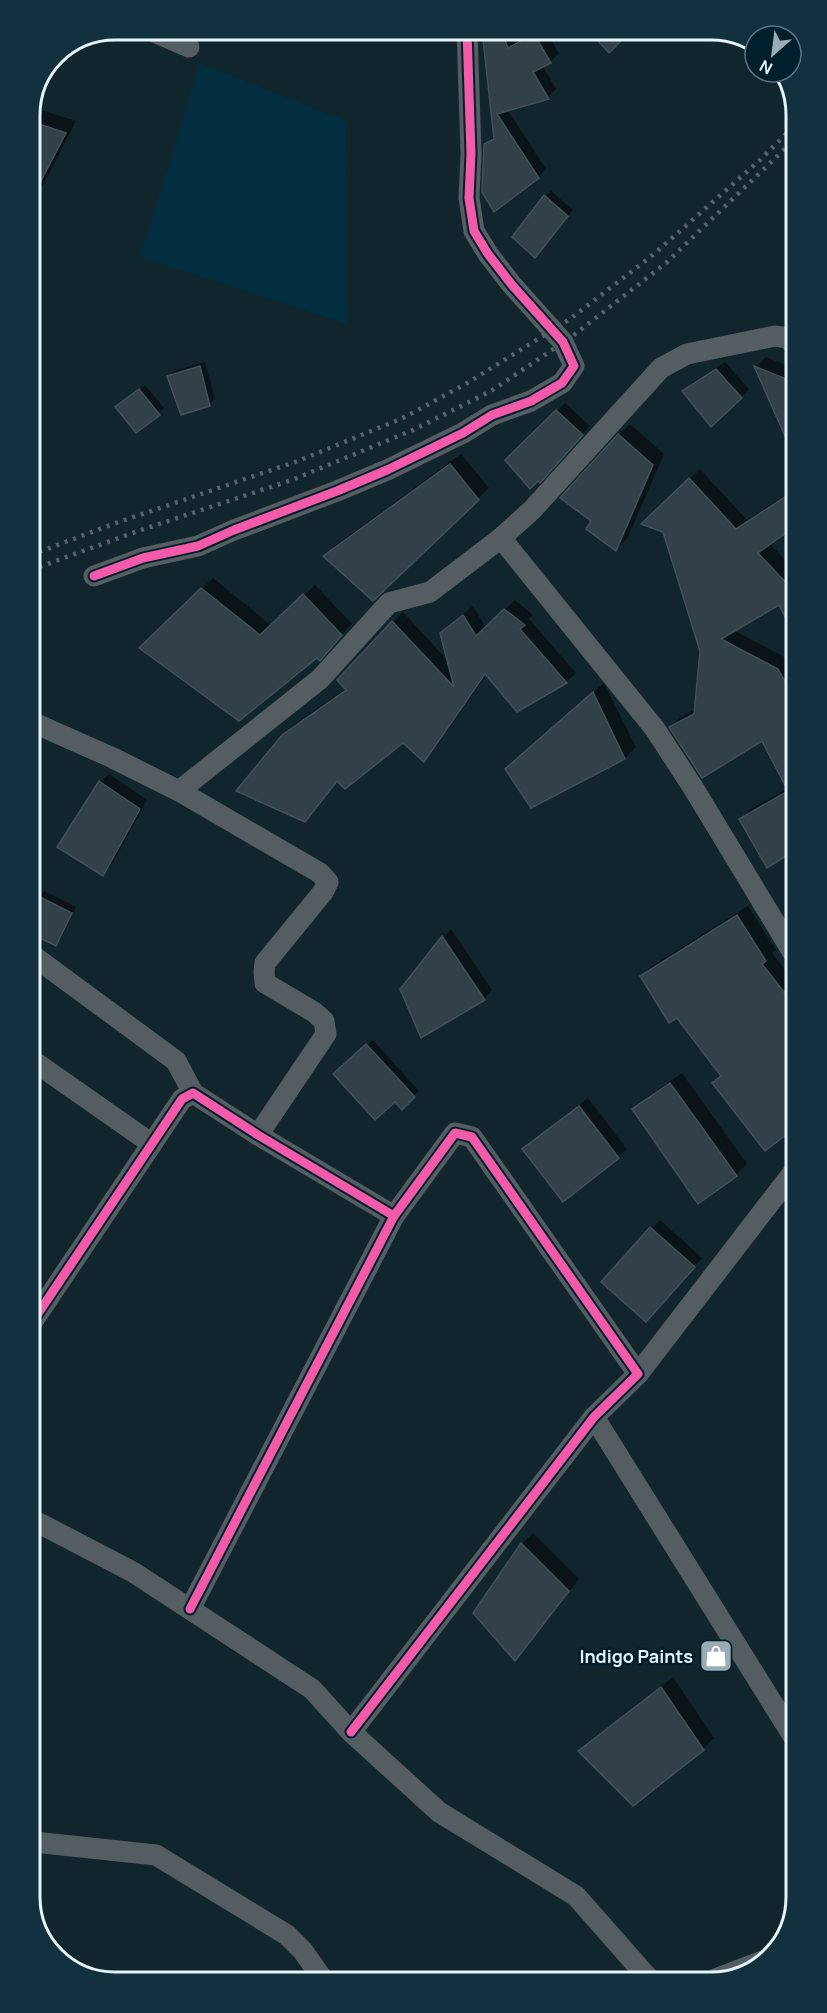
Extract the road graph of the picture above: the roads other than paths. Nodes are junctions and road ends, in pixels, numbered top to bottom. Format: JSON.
{"nodes":[{"id":1,"x":175,"y":41,"type":"edge"},
{"id":2,"x":466,"y":41,"type":"edge"},
{"id":3,"x":189,"y":47,"type":"dead end"},
{"id":4,"x":786,"y":338,"type":"edge"},
{"id":5,"x":501,"y":538,"type":"junction"},
{"id":6,"x":94,"y":576,"type":"dead end"},
{"id":7,"x":41,"y":726,"type":"edge"},
{"id":8,"x":179,"y":791,"type":"junction"},
{"id":9,"x":786,"y":941,"type":"edge"},
{"id":10,"x":41,"y":962,"type":"edge"},
{"id":11,"x":41,"y":1066,"type":"edge"},
{"id":12,"x":192,"y":1093,"type":"junction"},
{"id":13,"x":258,"y":1135,"type":"junction"},
{"id":14,"x":152,"y":1144,"type":"junction"},
{"id":15,"x":786,"y":1182,"type":"edge"},
{"id":16,"x":394,"y":1216,"type":"junction"},
{"id":17,"x":41,"y":1309,"type":"edge"},
{"id":18,"x":638,"y":1374,"type":"junction"},
{"id":19,"x":594,"y":1416,"type":"junction"},
{"id":20,"x":41,"y":1524,"type":"edge"},
{"id":21,"x":190,"y":1609,"type":"junction"},
{"id":22,"x":786,"y":1723,"type":"edge"},
{"id":23,"x":351,"y":1732,"type":"junction"},
{"id":24,"x":41,"y":1843,"type":"edge"},
{"id":25,"x":318,"y":1972,"type":"edge"},
{"id":26,"x":643,"y":1972,"type":"edge"}],
"edges":[{"from":1,"to":3,"type":"street"},
{"from":2,"to":6,"type":"street"},
{"from":4,"to":5,"type":"street"},
{"from":5,"to":8,"type":"street"},
{"from":5,"to":9,"type":"street"},
{"from":7,"to":8,"type":"street"},
{"from":8,"to":13,"type":"street"},
{"from":10,"to":12,"type":"street"},
{"from":11,"to":14,"type":"street"},
{"from":12,"to":13,"type":"street"},
{"from":12,"to":14,"type":"street"},
{"from":13,"to":16,"type":"street"},
{"from":14,"to":17,"type":"street"},
{"from":15,"to":18,"type":"street"},
{"from":16,"to":18,"type":"street"},
{"from":16,"to":21,"type":"street"},
{"from":18,"to":19,"type":"street"},
{"from":19,"to":22,"type":"street"},
{"from":19,"to":23,"type":"street"},
{"from":20,"to":21,"type":"street"},
{"from":21,"to":23,"type":"street"},
{"from":23,"to":26,"type":"street"},
{"from":24,"to":25,"type":"street"}]}
